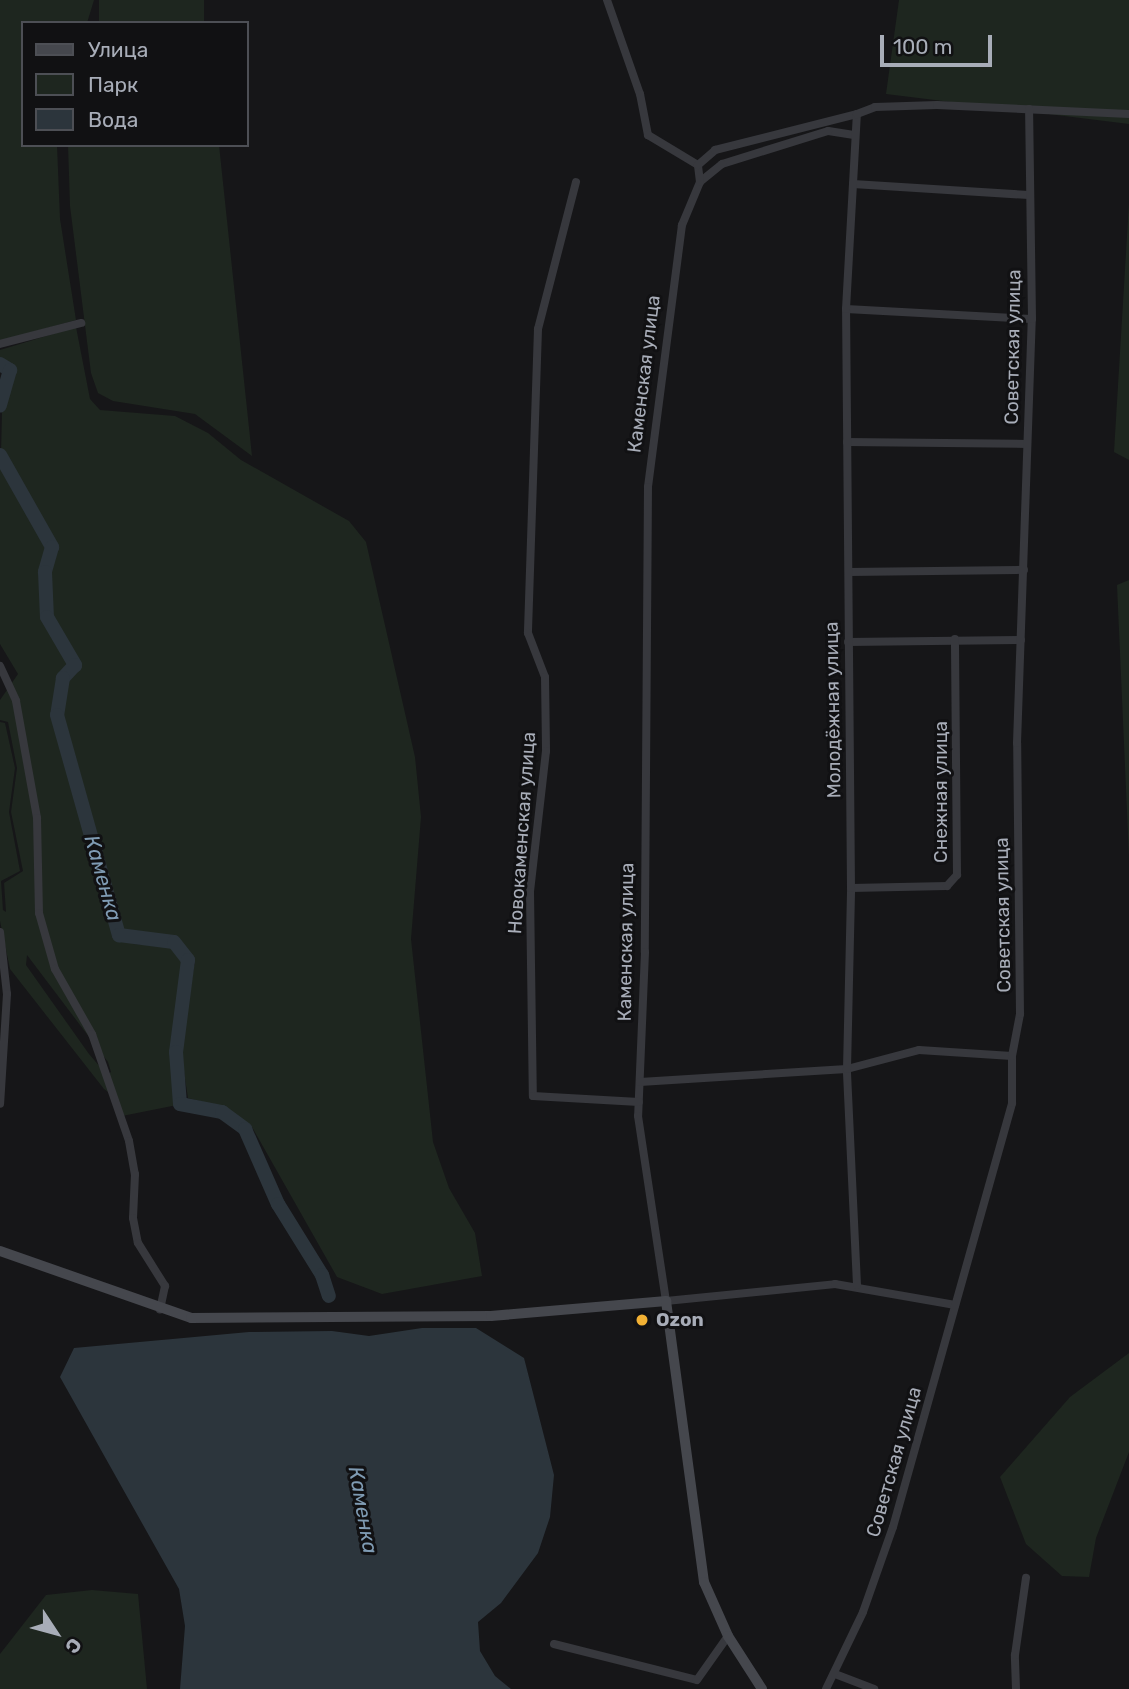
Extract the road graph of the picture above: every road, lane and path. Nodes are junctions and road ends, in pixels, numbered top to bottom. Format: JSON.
{"nodes":[{"id":1,"x":607,"y":0,"type":"edge"},
{"id":2,"x":1029,"y":109,"type":"junction"},
{"id":3,"x":857,"y":114,"type":"junction"},
{"id":4,"x":1129,"y":114,"type":"edge"},
{"id":5,"x":854,"y":135,"type":"junction"},
{"id":6,"x":698,"y":165,"type":"junction"},
{"id":7,"x":576,"y":182,"type":"dead end"},
{"id":8,"x":700,"y":182,"type":"junction"},
{"id":9,"x":853,"y":184,"type":"junction"},
{"id":10,"x":1029,"y":195,"type":"junction"},
{"id":11,"x":846,"y":309,"type":"junction"},
{"id":12,"x":1032,"y":319,"type":"junction"},
{"id":13,"x":81,"y":323,"type":"dead end"},
{"id":14,"x":0,"y":344,"type":"edge"},
{"id":15,"x":847,"y":442,"type":"junction"},
{"id":16,"x":1027,"y":444,"type":"junction"},
{"id":17,"x":1024,"y":570,"type":"junction"},
{"id":18,"x":849,"y":572,"type":"junction"},
{"id":19,"x":955,"y":639,"type":"junction"},
{"id":20,"x":1021,"y":640,"type":"junction"},
{"id":21,"x":848,"y":642,"type":"junction"},
{"id":22,"x":0,"y":666,"type":"edge"},
{"id":23,"x":851,"y":888,"type":"junction"},
{"id":24,"x":0,"y":932,"type":"edge"},
{"id":25,"x":1012,"y":1056,"type":"junction"},
{"id":26,"x":847,"y":1069,"type":"junction"},
{"id":27,"x":639,"y":1082,"type":"junction"},
{"id":28,"x":639,"y":1102,"type":"junction"},
{"id":29,"x":0,"y":1104,"type":"edge"},
{"id":30,"x":0,"y":1251,"type":"edge"},
{"id":31,"x":857,"y":1285,"type":"junction"},
{"id":32,"x":666,"y":1301,"type":"junction"},
{"id":33,"x":955,"y":1305,"type":"junction"},
{"id":34,"x":160,"y":1309,"type":"junction"},
{"id":35,"x":1026,"y":1578,"type":"dead end"},
{"id":36,"x":728,"y":1636,"type":"junction"},
{"id":37,"x":554,"y":1644,"type":"dead end"},
{"id":38,"x":835,"y":1674,"type":"junction"},
{"id":39,"x":762,"y":1689,"type":"edge"},
{"id":40,"x":826,"y":1689,"type":"edge"},
{"id":41,"x":874,"y":1689,"type":"edge"},
{"id":42,"x":1016,"y":1689,"type":"edge"}],
"edges":[{"from":1,"to":6,"type":"street"},
{"from":2,"to":3,"type":"street"},
{"from":2,"to":4,"type":"street"},
{"from":2,"to":10,"type":"street","name":"Советская улица"},
{"from":3,"to":5,"type":"street","name":"Молодёжная улица"},
{"from":3,"to":6,"type":"street"},
{"from":5,"to":8,"type":"street"},
{"from":5,"to":9,"type":"street","name":"Молодёжная улица"},
{"from":6,"to":8,"type":"street"},
{"from":7,"to":28,"type":"street","name":"Новокаменская улица"},
{"from":8,"to":27,"type":"street","name":"Каменская улица"},
{"from":9,"to":10,"type":"street"},
{"from":9,"to":11,"type":"street","name":"Молодёжная улица"},
{"from":10,"to":12,"type":"street","name":"Советская улица"},
{"from":11,"to":12,"type":"street"},
{"from":11,"to":15,"type":"street","name":"Молодёжная улица"},
{"from":12,"to":16,"type":"street","name":"Советская улица"},
{"from":13,"to":14,"type":"street"},
{"from":15,"to":16,"type":"street"},
{"from":15,"to":18,"type":"street","name":"Молодёжная улица"},
{"from":16,"to":17,"type":"street","name":"Советская улица"},
{"from":17,"to":18,"type":"street"},
{"from":17,"to":20,"type":"street","name":"Советская улица"},
{"from":18,"to":21,"type":"street","name":"Молодёжная улица"},
{"from":19,"to":20,"type":"street"},
{"from":19,"to":21,"type":"street"},
{"from":19,"to":23,"type":"street","name":"Снежная улица"},
{"from":20,"to":25,"type":"street","name":"Советская улица"},
{"from":21,"to":23,"type":"street","name":"Молодёжная улица"},
{"from":22,"to":34,"type":"street"},
{"from":23,"to":26,"type":"street","name":"Молодёжная улица"},
{"from":24,"to":29,"type":"street"},
{"from":25,"to":26,"type":"street"},
{"from":25,"to":33,"type":"street","name":"Советская улица"},
{"from":26,"to":27,"type":"street"},
{"from":26,"to":31,"type":"street","name":"Молодёжная улица"},
{"from":27,"to":28,"type":"street","name":"Каменская улица"},
{"from":28,"to":32,"type":"street","name":"Каменская улица"},
{"from":30,"to":34,"type":"street"},
{"from":31,"to":32,"type":"street"},
{"from":31,"to":33,"type":"street"},
{"from":32,"to":34,"type":"street"},
{"from":32,"to":36,"type":"street","name":"Каменская улица"},
{"from":33,"to":38,"type":"street","name":"Советская улица"},
{"from":35,"to":42,"type":"street"},
{"from":36,"to":37,"type":"street"},
{"from":36,"to":39,"type":"street","name":"Каменская улица"},
{"from":38,"to":40,"type":"street","name":"Советская улица"},
{"from":38,"to":41,"type":"street"}]}
